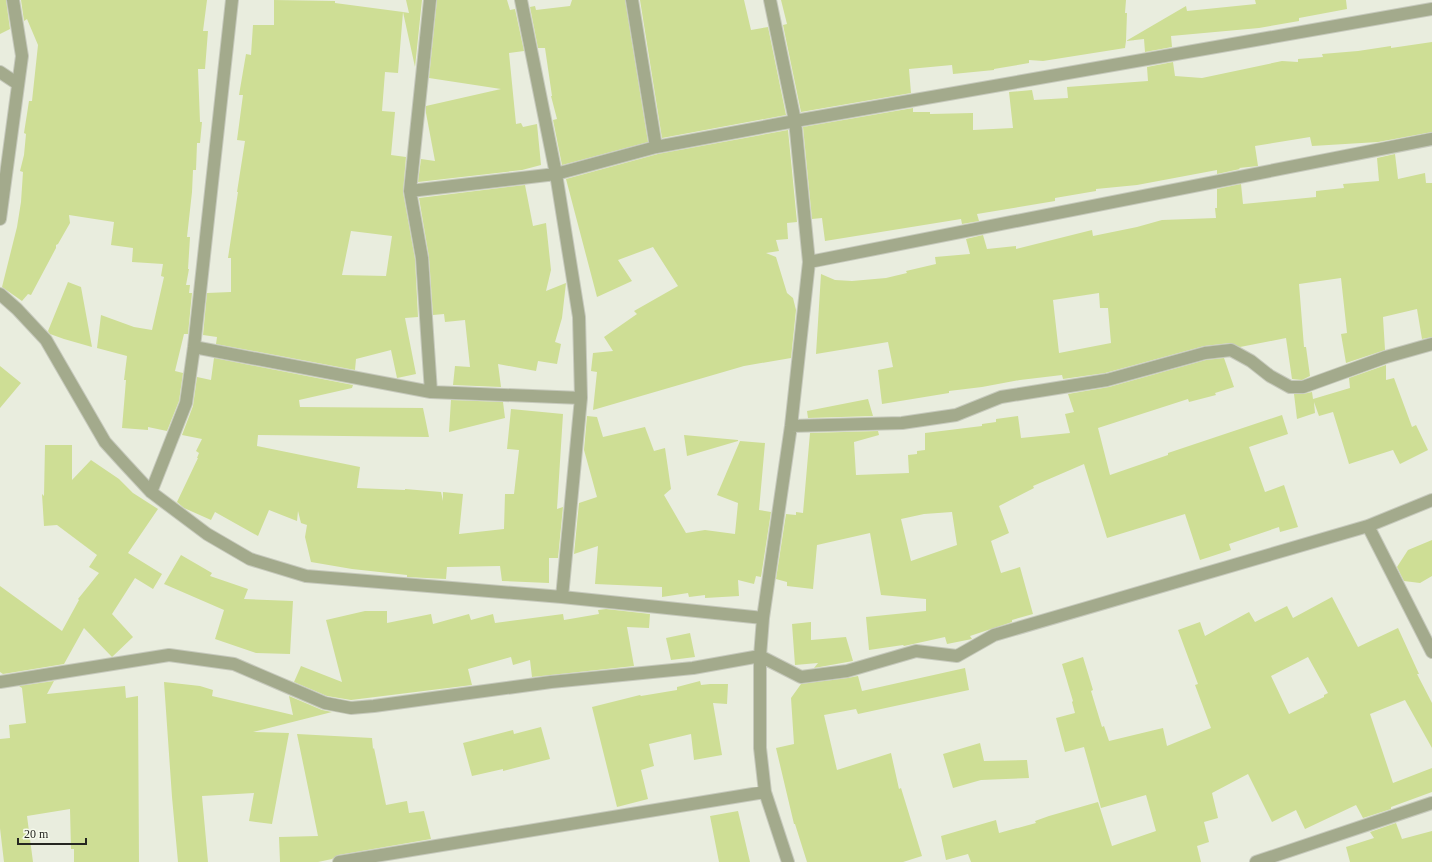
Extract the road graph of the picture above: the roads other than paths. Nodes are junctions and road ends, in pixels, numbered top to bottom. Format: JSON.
{"nodes":[{"id":1,"x":13,"y":0,"type":"edge"},
{"id":2,"x":232,"y":0,"type":"edge"},
{"id":3,"x":430,"y":0,"type":"edge"},
{"id":4,"x":521,"y":0,"type":"edge"},
{"id":5,"x":632,"y":0,"type":"edge"},
{"id":6,"x":770,"y":0,"type":"edge"},
{"id":7,"x":1432,"y":9,"type":"edge"},
{"id":8,"x":0,"y":72,"type":"edge"},
{"id":9,"x":18,"y":84,"type":"junction"},
{"id":10,"x":795,"y":121,"type":"junction"},
{"id":11,"x":1432,"y":138,"type":"edge"},
{"id":12,"x":656,"y":148,"type":"junction"},
{"id":13,"x":556,"y":174,"type":"junction"},
{"id":14,"x":410,"y":191,"type":"junction"},
{"id":15,"x":0,"y":219,"type":"edge"},
{"id":16,"x":809,"y":262,"type":"junction"},
{"id":17,"x":0,"y":294,"type":"edge"},
{"id":18,"x":1432,"y":344,"type":"edge"},
{"id":19,"x":194,"y":347,"type":"junction"},
{"id":20,"x":431,"y":392,"type":"junction"},
{"id":21,"x":581,"y":398,"type":"junction"},
{"id":22,"x":791,"y":426,"type":"junction"},
{"id":23,"x":152,"y":492,"type":"junction"},
{"id":24,"x":1432,"y":500,"type":"edge"},
{"id":25,"x":1368,"y":526,"type":"junction"},
{"id":26,"x":562,"y":597,"type":"junction"},
{"id":27,"x":763,"y":618,"type":"junction"},
{"id":28,"x":1432,"y":652,"type":"edge"},
{"id":29,"x":760,"y":656,"type":"junction"},
{"id":30,"x":0,"y":682,"type":"edge"},
{"id":31,"x":765,"y":792,"type":"junction"},
{"id":32,"x":1432,"y":803,"type":"edge"},
{"id":33,"x":339,"y":862,"type":"edge"},
{"id":34,"x":788,"y":862,"type":"edge"},
{"id":35,"x":1256,"y":862,"type":"edge"}],
"edges":[{"from":1,"to":9,"type":"street"},
{"from":2,"to":19,"type":"street"},
{"from":3,"to":14,"type":"street"},
{"from":4,"to":13,"type":"street"},
{"from":5,"to":12,"type":"street"},
{"from":6,"to":10,"type":"street"},
{"from":7,"to":10,"type":"street"},
{"from":8,"to":9,"type":"street"},
{"from":9,"to":15,"type":"street"},
{"from":10,"to":12,"type":"street"},
{"from":10,"to":16,"type":"street"},
{"from":11,"to":16,"type":"street"},
{"from":12,"to":13,"type":"street"},
{"from":13,"to":14,"type":"street"},
{"from":13,"to":21,"type":"street"},
{"from":14,"to":20,"type":"street"},
{"from":16,"to":22,"type":"street"},
{"from":17,"to":23,"type":"street"},
{"from":18,"to":22,"type":"street"},
{"from":19,"to":20,"type":"street"},
{"from":19,"to":23,"type":"street"},
{"from":20,"to":21,"type":"street"},
{"from":21,"to":26,"type":"street"},
{"from":22,"to":27,"type":"street"},
{"from":23,"to":26,"type":"street"},
{"from":24,"to":25,"type":"street"},
{"from":25,"to":28,"type":"street"},
{"from":25,"to":29,"type":"street"},
{"from":26,"to":27,"type":"street"},
{"from":27,"to":29,"type":"street"},
{"from":29,"to":30,"type":"street"},
{"from":29,"to":31,"type":"street"},
{"from":31,"to":33,"type":"street"},
{"from":31,"to":34,"type":"street"},
{"from":32,"to":35,"type":"street"}]}
